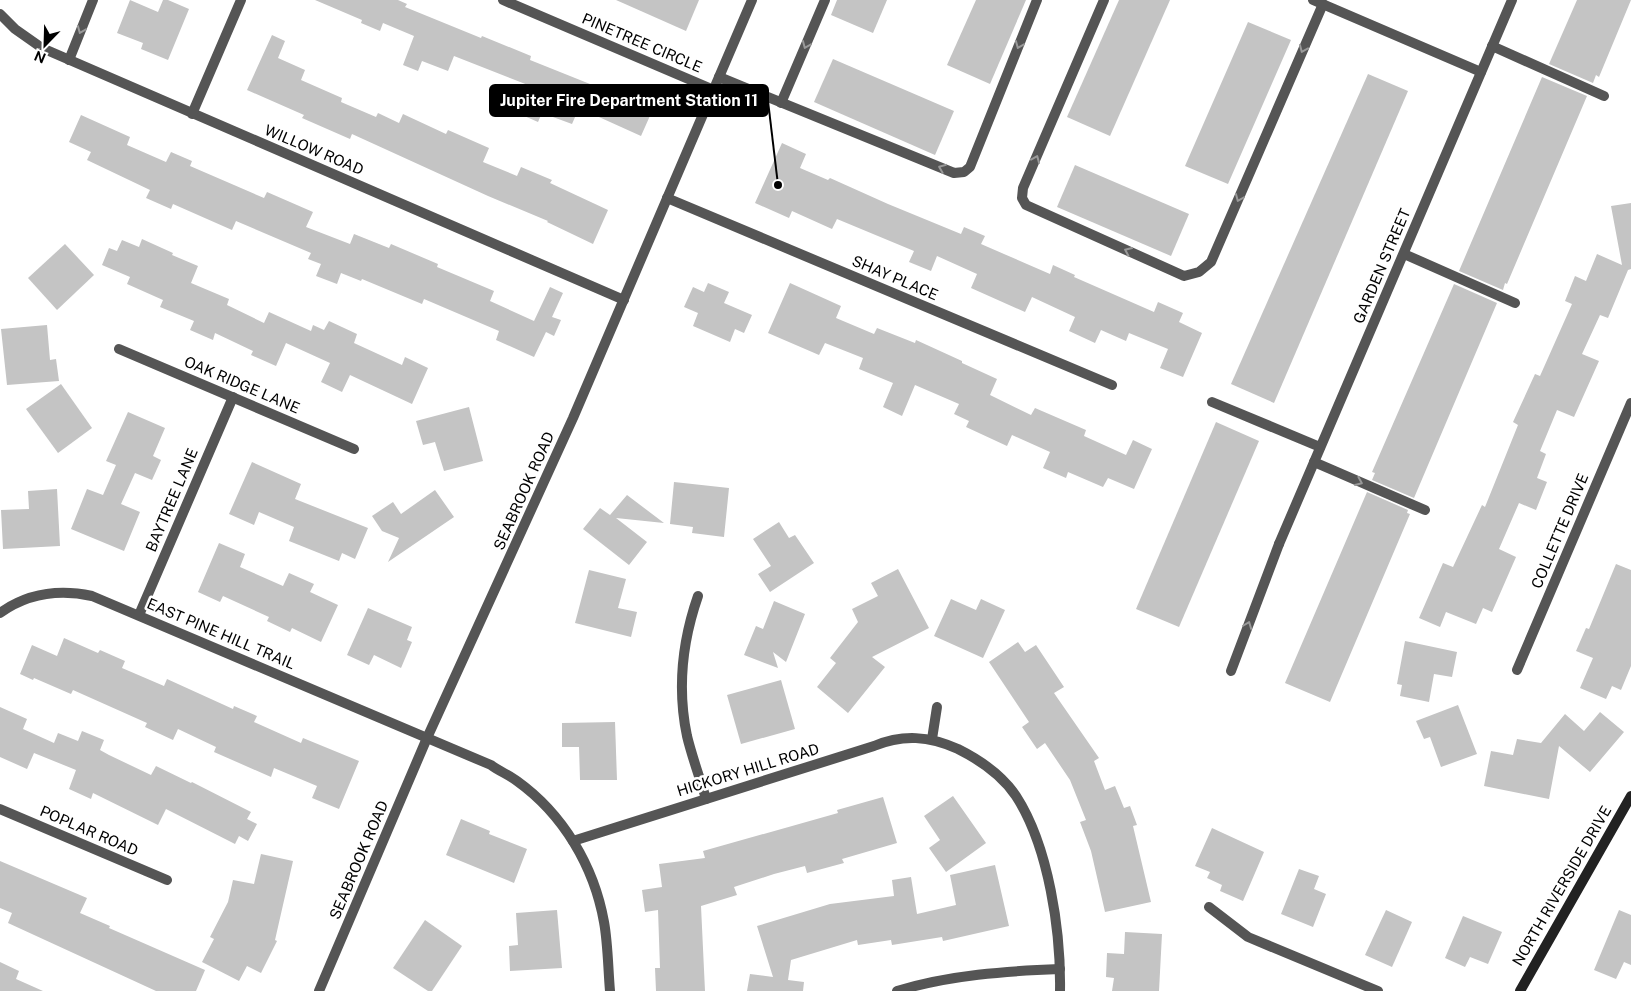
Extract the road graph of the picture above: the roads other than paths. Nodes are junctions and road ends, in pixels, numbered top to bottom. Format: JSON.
{"nodes":[{"id":1,"x":93,"y":0,"type":"edge"},
{"id":2,"x":241,"y":0,"type":"edge"},
{"id":3,"x":503,"y":0,"type":"edge"},
{"id":4,"x":752,"y":0,"type":"edge"},
{"id":5,"x":825,"y":0,"type":"edge"},
{"id":6,"x":1037,"y":0,"type":"edge"},
{"id":7,"x":1104,"y":0,"type":"edge"},
{"id":8,"x":1512,"y":0,"type":"edge"},
{"id":9,"x":1318,"y":2,"type":"edge"},
{"id":10,"x":0,"y":14,"type":"edge"},
{"id":11,"x":1492,"y":46,"type":"junction"},
{"id":12,"x":69,"y":60,"type":"junction"},
{"id":13,"x":1481,"y":72,"type":"junction"},
{"id":14,"x":719,"y":77,"type":"junction"},
{"id":15,"x":714,"y":90,"type":"junction"},
{"id":16,"x":1604,"y":96,"type":"dead end"},
{"id":17,"x":781,"y":103,"type":"junction"},
{"id":18,"x":192,"y":114,"type":"junction"},
{"id":19,"x":668,"y":198,"type":"junction"},
{"id":20,"x":1404,"y":254,"type":"junction"},
{"id":21,"x":624,"y":300,"type":"junction"},
{"id":22,"x":1515,"y":303,"type":"dead end"},
{"id":23,"x":119,"y":348,"type":"dead end"},
{"id":24,"x":1112,"y":385,"type":"dead end"},
{"id":25,"x":232,"y":397,"type":"junction"},
{"id":26,"x":1212,"y":402,"type":"dead end"},
{"id":27,"x":1631,"y":403,"type":"edge"},
{"id":28,"x":1320,"y":447,"type":"junction"},
{"id":29,"x":354,"y":449,"type":"dead end"},
{"id":30,"x":1314,"y":462,"type":"junction"},
{"id":31,"x":1425,"y":510,"type":"dead end"},
{"id":32,"x":698,"y":596,"type":"dead end"},
{"id":33,"x":0,"y":613,"type":"edge"},
{"id":34,"x":140,"y":615,"type":"junction"},
{"id":35,"x":1517,"y":670,"type":"dead end"},
{"id":36,"x":1231,"y":671,"type":"dead end"},
{"id":37,"x":937,"y":707,"type":"dead end"},
{"id":38,"x":427,"y":738,"type":"junction"},
{"id":39,"x":932,"y":739,"type":"junction"},
{"id":40,"x":1631,"y":796,"type":"edge"},
{"id":41,"x":706,"y":799,"type":"junction"},
{"id":42,"x":0,"y":809,"type":"edge"},
{"id":43,"x":573,"y":841,"type":"junction"},
{"id":44,"x":167,"y":880,"type":"dead end"},
{"id":45,"x":1209,"y":907,"type":"dead end"},
{"id":46,"x":1060,"y":968,"type":"junction"},
{"id":47,"x":319,"y":991,"type":"edge"},
{"id":48,"x":610,"y":991,"type":"edge"},
{"id":49,"x":898,"y":991,"type":"edge"},
{"id":50,"x":1060,"y":991,"type":"edge"},
{"id":51,"x":1378,"y":991,"type":"edge"},
{"id":52,"x":1520,"y":991,"type":"edge"}],
"edges":[{"from":1,"to":12,"type":"street","one_way":true},
{"from":2,"to":18,"type":"street"},
{"from":3,"to":15,"type":"street","name":"PINETREE CIRCLE"},
{"from":4,"to":14,"type":"street","name":"SEABROOK ROAD"},
{"from":5,"to":17,"type":"street","one_way":true},
{"from":6,"to":17,"type":"street","one_way":true},
{"from":9,"to":7,"type":"street","one_way":true},
{"from":8,"to":11,"type":"street","name":"GARDEN STREET"},
{"from":9,"to":13,"type":"street"},
{"from":10,"to":12,"type":"street","name":"WILLOW ROAD"},
{"from":11,"to":13,"type":"street","name":"GARDEN STREET"},
{"from":11,"to":16,"type":"street"},
{"from":12,"to":18,"type":"street","name":"WILLOW ROAD"},
{"from":13,"to":20,"type":"street","name":"GARDEN STREET"},
{"from":14,"to":15,"type":"street","name":"SEABROOK ROAD"},
{"from":14,"to":17,"type":"street"},
{"from":15,"to":19,"type":"street","name":"SEABROOK ROAD"},
{"from":18,"to":21,"type":"street","name":"WILLOW ROAD"},
{"from":19,"to":21,"type":"street","name":"SEABROOK ROAD"},
{"from":19,"to":24,"type":"street","name":"SHAY PLACE"},
{"from":20,"to":22,"type":"street"},
{"from":20,"to":28,"type":"street","name":"GARDEN STREET"},
{"from":21,"to":38,"type":"street","name":"SEABROOK ROAD"},
{"from":23,"to":25,"type":"street","name":"OAK RIDGE LANE"},
{"from":25,"to":29,"type":"street","name":"OAK RIDGE LANE"},
{"from":25,"to":34,"type":"street","name":"BAYTREE LANE"},
{"from":26,"to":28,"type":"street"},
{"from":27,"to":35,"type":"street","name":"COLLETTE DRIVE"},
{"from":28,"to":30,"type":"street","name":"GARDEN STREET"},
{"from":30,"to":31,"type":"street","one_way":true},
{"from":36,"to":30,"type":"street","name":"GARDEN STREET","one_way":true},
{"from":32,"to":41,"type":"street"},
{"from":33,"to":34,"type":"street","name":"EAST PINE HILL TRAIL"},
{"from":34,"to":38,"type":"street","name":"EAST PINE HILL TRAIL"},
{"from":37,"to":39,"type":"street"},
{"from":38,"to":43,"type":"street","name":"EAST PINE HILL TRAIL"},
{"from":38,"to":47,"type":"street","name":"SEABROOK ROAD"},
{"from":39,"to":41,"type":"street","name":"HICKORY HILL ROAD"},
{"from":39,"to":46,"type":"street","name":"HICKORY HILL ROAD"},
{"from":40,"to":52,"type":"street","name":"NORTH RIVERSIDE DRIVE"},
{"from":41,"to":43,"type":"street","name":"HICKORY HILL ROAD"},
{"from":42,"to":44,"type":"street","name":"POPLAR ROAD"},
{"from":43,"to":48,"type":"street","name":"EAST PINE HILL TRAIL"},
{"from":45,"to":51,"type":"street"},
{"from":46,"to":49,"type":"street"},
{"from":46,"to":50,"type":"street","name":"HICKORY HILL ROAD"}]}
